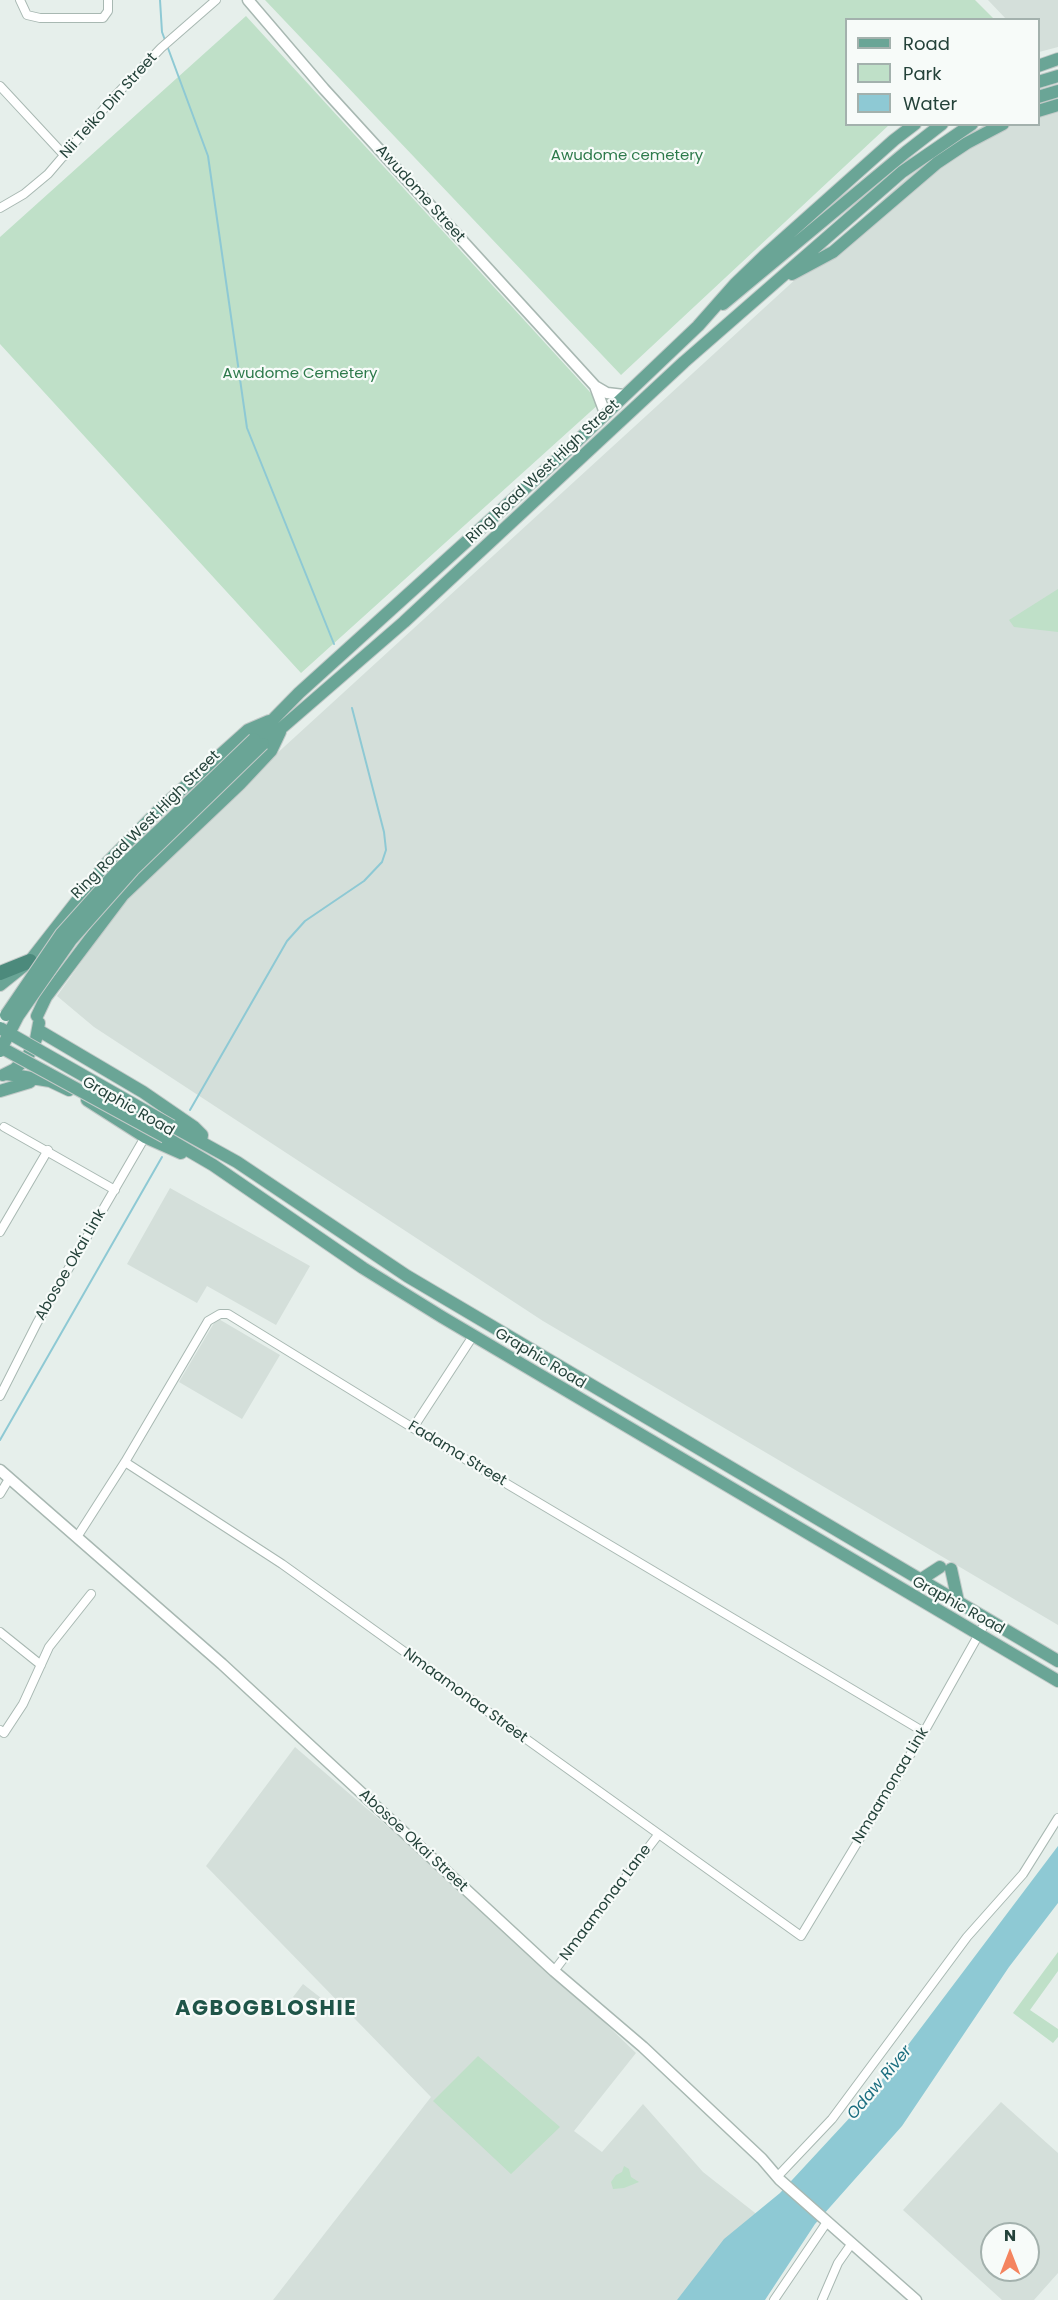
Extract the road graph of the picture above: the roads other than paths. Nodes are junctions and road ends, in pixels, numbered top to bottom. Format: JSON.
{"nodes":[{"id":1,"x":20,"y":0,"type":"edge"},
{"id":2,"x":108,"y":0,"type":"edge"},
{"id":3,"x":216,"y":0,"type":"edge"},
{"id":4,"x":248,"y":0,"type":"edge"},
{"id":5,"x":1058,"y":59,"type":"edge"},
{"id":6,"x":1040,"y":65,"type":"edge"},
{"id":7,"x":1058,"y":76,"type":"edge"},
{"id":8,"x":1040,"y":81,"type":"edge"},
{"id":9,"x":0,"y":86,"type":"edge"},
{"id":10,"x":1058,"y":91,"type":"edge"},
{"id":11,"x":1040,"y":96,"type":"edge"},
{"id":12,"x":1058,"y":105,"type":"edge"},
{"id":13,"x":1040,"y":110,"type":"edge"},
{"id":14,"x":912,"y":126,"type":"edge"},
{"id":15,"x":939,"y":126,"type":"edge"},
{"id":16,"x":969,"y":126,"type":"edge"},
{"id":17,"x":999,"y":126,"type":"edge"},
{"id":18,"x":65,"y":156,"type":"junction"},
{"id":19,"x":0,"y":208,"type":"edge"},
{"id":20,"x":775,"y":284,"type":"junction"},
{"id":21,"x":712,"y":311,"type":"junction"},
{"id":22,"x":595,"y":386,"type":"junction"},
{"id":23,"x":624,"y":395,"type":"junction"},
{"id":24,"x":605,"y":413,"type":"junction"},
{"id":25,"x":277,"y":725,"type":"junction"},
{"id":26,"x":30,"y":961,"type":"junction"},
{"id":27,"x":0,"y":973,"type":"edge"},
{"id":28,"x":0,"y":987,"type":"edge"},
{"id":29,"x":37,"y":1016,"type":"junction"},
{"id":30,"x":6,"y":1021,"type":"edge"},
{"id":31,"x":38,"y":1030,"type":"junction"},
{"id":32,"x":0,"y":1049,"type":"edge"},
{"id":33,"x":3,"y":1075,"type":"edge"},
{"id":34,"x":41,"y":1080,"type":"junction"},
{"id":35,"x":0,"y":1091,"type":"edge"},
{"id":36,"x":4,"y":1127,"type":"dead end"},
{"id":37,"x":145,"y":1137,"type":"junction"},
{"id":38,"x":201,"y":1142,"type":"junction"},
{"id":39,"x":48,"y":1150,"type":"junction"},
{"id":40,"x":193,"y":1153,"type":"junction"},
{"id":41,"x":115,"y":1190,"type":"junction"},
{"id":42,"x":0,"y":1233,"type":"edge"},
{"id":43,"x":473,"y":1336,"type":"junction"},
{"id":44,"x":0,"y":1396,"type":"edge"},
{"id":45,"x":413,"y":1428,"type":"junction"},
{"id":46,"x":125,"y":1462,"type":"junction"},
{"id":47,"x":0,"y":1470,"type":"edge"},
{"id":48,"x":9,"y":1479,"type":"junction"},
{"id":49,"x":0,"y":1494,"type":"edge"},
{"id":50,"x":77,"y":1537,"type":"junction"},
{"id":51,"x":920,"y":1580,"type":"junction"},
{"id":52,"x":91,"y":1594,"type":"dead end"},
{"id":53,"x":958,"y":1601,"type":"junction"},
{"id":54,"x":988,"y":1618,"type":"junction"},
{"id":55,"x":0,"y":1632,"type":"edge"},
{"id":56,"x":978,"y":1634,"type":"junction"},
{"id":57,"x":1058,"y":1661,"type":"edge"},
{"id":58,"x":41,"y":1665,"type":"junction"},
{"id":59,"x":1058,"y":1681,"type":"edge"},
{"id":60,"x":0,"y":1730,"type":"edge"},
{"id":61,"x":924,"y":1732,"type":"junction"},
{"id":62,"x":1058,"y":1818,"type":"edge"},
{"id":63,"x":658,"y":1835,"type":"junction"},
{"id":64,"x":801,"y":1936,"type":"joint"},
{"id":65,"x":554,"y":1971,"type":"junction"},
{"id":66,"x":779,"y":2178,"type":"junction"},
{"id":67,"x":824,"y":2219,"type":"junction"},
{"id":68,"x":852,"y":2243,"type":"junction"},
{"id":69,"x":774,"y":2300,"type":"edge"},
{"id":70,"x":822,"y":2300,"type":"edge"},
{"id":71,"x":916,"y":2300,"type":"edge"}],
"edges":[{"from":1,"to":2,"type":"street"},
{"from":3,"to":18,"type":"street","name":"Nii Teiko Din Street"},
{"from":4,"to":22,"type":"street","name":"Awudome Street"},
{"from":5,"to":6,"type":"main road"},
{"from":7,"to":8,"type":"main road"},
{"from":9,"to":18,"type":"street"},
{"from":10,"to":11,"type":"main road"},
{"from":12,"to":13,"type":"main road"},
{"from":14,"to":21,"type":"main road","name":"Ring Road West High Street"},
{"from":15,"to":21,"type":"main road","name":"Ring Road West High Street"},
{"from":16,"to":20,"type":"main road","name":"Ring Road West High Street"},
{"from":17,"to":20,"type":"main road","name":"Ring Road West High Street"},
{"from":18,"to":19,"type":"street","name":"Nii Teiko Din Street"},
{"from":20,"to":25,"type":"main road","name":"Ring Road West High Street"},
{"from":21,"to":23,"type":"main road","name":"Ring Road West High Street"},
{"from":22,"to":23,"type":"street"},
{"from":22,"to":24,"type":"street","name":"Awudome Street"},
{"from":23,"to":24,"type":"main road","name":"Ring Road West High Street"},
{"from":24,"to":25,"type":"main road","name":"Ring Road West High Street"},
{"from":25,"to":26,"type":"main road","name":"Ring Road West High Street"},
{"from":25,"to":29,"type":"main road","name":"Ring Road West High Street"},
{"from":25,"to":30,"type":"main road","name":"Ring Road West High Street","bridge":true},
{"from":26,"to":27,"type":"highway"},
{"from":26,"to":28,"type":"main road","name":"Ring Road West High Street"},
{"from":28,"to":29,"type":"main road"},
{"from":29,"to":31,"type":"main road"},
{"from":30,"to":32,"type":"main road","name":"Ring Road West High Street","bridge":true},
{"from":30,"to":38,"type":"main road","bridge":true},
{"from":31,"to":33,"type":"main road"},
{"from":31,"to":38,"type":"main road","name":"Graphic Road"},
{"from":32,"to":40,"type":"main road","bridge":true},
{"from":33,"to":34,"type":"main road","name":"Graphic Road"},
{"from":34,"to":35,"type":"main road"},
{"from":34,"to":37,"type":"main road","name":"Graphic Road"},
{"from":36,"to":39,"type":"street"},
{"from":37,"to":40,"type":"main road","name":"Graphic Road"},
{"from":37,"to":41,"type":"street","name":"Abosoe Okai Link"},
{"from":38,"to":51,"type":"main road","name":"Graphic Road"},
{"from":39,"to":41,"type":"street"},
{"from":39,"to":42,"type":"street"},
{"from":40,"to":43,"type":"main road","name":"Graphic Road"},
{"from":41,"to":44,"type":"street","name":"Abosoe Okai Link"},
{"from":43,"to":45,"type":"street"},
{"from":43,"to":56,"type":"main road","name":"Graphic Road"},
{"from":45,"to":46,"type":"street","name":"Fadama Street"},
{"from":45,"to":61,"type":"street","name":"Fadama Street"},
{"from":46,"to":50,"type":"street","name":"Fadama Street"},
{"from":46,"to":63,"type":"street","name":"Nmaamonaa Street"},
{"from":47,"to":48,"type":"street","name":"Abosoe Okai Street"},
{"from":48,"to":49,"type":"street"},
{"from":48,"to":50,"type":"street","name":"Abosoe Okai Street"},
{"from":50,"to":65,"type":"street","name":"Abosoe Okai Street"},
{"from":51,"to":53,"type":"main road","name":"Graphic Road"},
{"from":51,"to":53,"type":"main road"},
{"from":52,"to":58,"type":"street"},
{"from":53,"to":54,"type":"main road","name":"Graphic Road"},
{"from":54,"to":56,"type":"street","name":"Nmaamonaa Link"},
{"from":54,"to":57,"type":"main road","name":"Graphic Road"},
{"from":55,"to":58,"type":"street"},
{"from":56,"to":59,"type":"main road","name":"Graphic Road"},
{"from":56,"to":61,"type":"street","name":"Nmaamonaa Link"},
{"from":58,"to":60,"type":"street"},
{"from":61,"to":64,"type":"street","name":"Nmaamonaa Link"},
{"from":62,"to":66,"type":"street"},
{"from":63,"to":64,"type":"street","name":"Nmaamonaa Street"},
{"from":63,"to":65,"type":"street","name":"Nmaamonaa Lane"},
{"from":65,"to":66,"type":"street","name":"Abosoe Okai Street"},
{"from":66,"to":67,"type":"street","name":"Abosoe Okai Street"},
{"from":67,"to":68,"type":"street","name":"Abosoe Okai Street"},
{"from":67,"to":69,"type":"street"},
{"from":68,"to":70,"type":"street"},
{"from":68,"to":71,"type":"street","name":"Abosoe Okai Street"}]}
